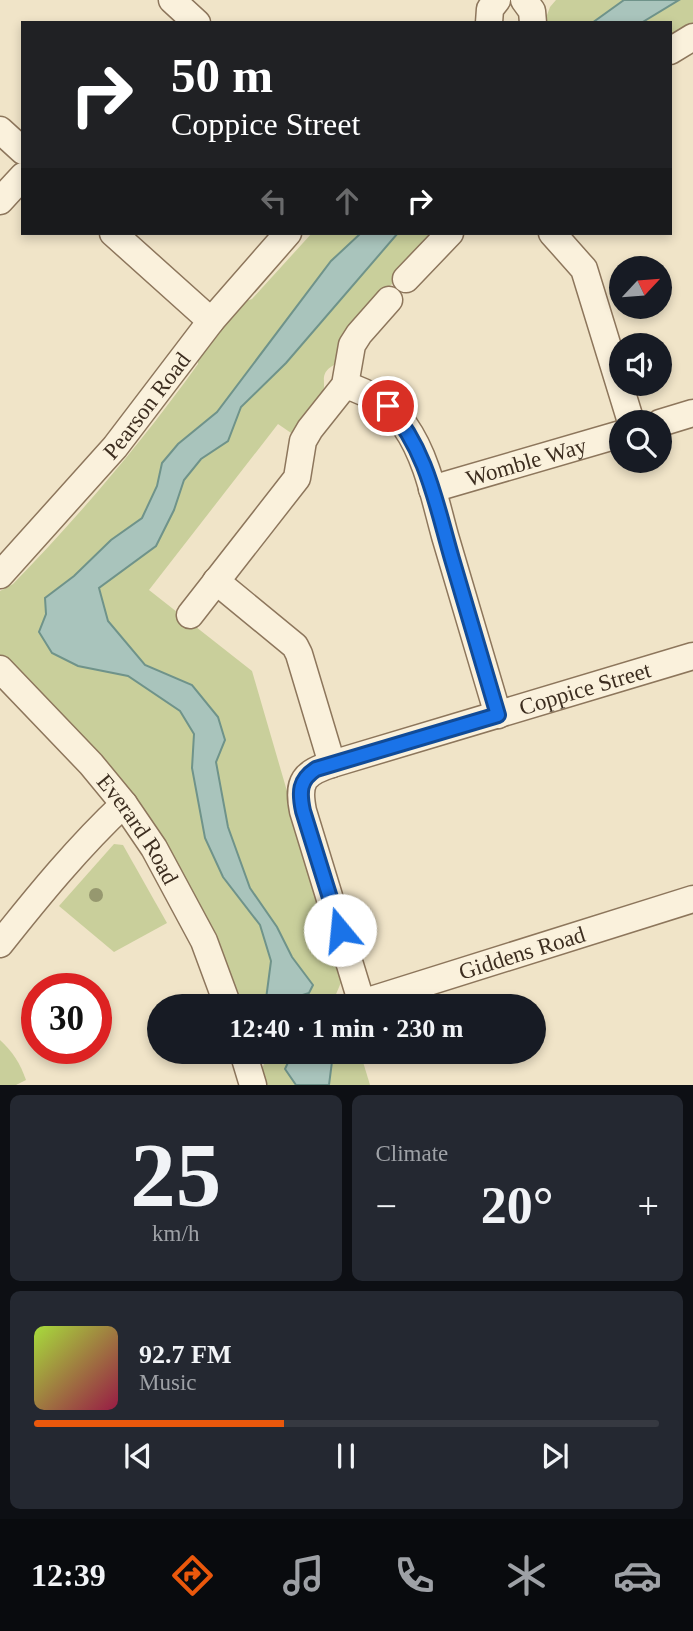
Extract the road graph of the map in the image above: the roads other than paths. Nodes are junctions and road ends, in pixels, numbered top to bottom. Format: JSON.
{"nodes":[{"id":1,"x":172,"y":0,"type":"edge"},
{"id":2,"x":524,"y":0,"type":"edge"},
{"id":3,"x":544,"y":0,"type":"edge"},
{"id":4,"x":195,"y":21,"type":"edge"},
{"id":5,"x":533,"y":21,"type":"edge"},
{"id":6,"x":534,"y":21,"type":"edge"},
{"id":7,"x":693,"y":37,"type":"edge"},
{"id":8,"x":672,"y":50,"type":"edge"},
{"id":9,"x":0,"y":130,"type":"edge"},
{"id":10,"x":21,"y":149,"type":"edge"},
{"id":11,"x":21,"y":178,"type":"edge"},
{"id":12,"x":0,"y":201,"type":"edge"},
{"id":13,"x":115,"y":235,"type":"edge"},
{"id":14,"x":286,"y":235,"type":"edge"},
{"id":15,"x":448,"y":235,"type":"edge"},
{"id":16,"x":554,"y":235,"type":"edge"},
{"id":17,"x":406,"y":279,"type":"dead end"},
{"id":18,"x":389,"y":300,"type":"dead end"},
{"id":19,"x":211,"y":321,"type":"junction"},
{"id":20,"x":345,"y":385,"type":"junction"},
{"id":21,"x":627,"y":410,"type":"edge"},
{"id":22,"x":693,"y":413,"type":"edge"},
{"id":23,"x":672,"y":419,"type":"edge"},
{"id":24,"x":609,"y":437,"type":"edge"},
{"id":25,"x":432,"y":489,"type":"junction"},
{"id":26,"x":0,"y":575,"type":"edge"},
{"id":27,"x":216,"y":581,"type":"junction"},
{"id":28,"x":190,"y":615,"type":"dead end"},
{"id":29,"x":693,"y":656,"type":"edge"},
{"id":30,"x":2,"y":674,"type":"edge"},
{"id":31,"x":498,"y":715,"type":"junction"},
{"id":32,"x":332,"y":764,"type":"junction"},
{"id":33,"x":124,"y":804,"type":"junction"},
{"id":34,"x":693,"y":899,"type":"edge"},
{"id":35,"x":0,"y":944,"type":"edge"},
{"id":36,"x":224,"y":994,"type":"edge"},
{"id":37,"x":354,"y":994,"type":"edge"},
{"id":38,"x":392,"y":994,"type":"edge"},
{"id":39,"x":247,"y":1064,"type":"edge"},
{"id":40,"x":253,"y":1085,"type":"edge"}],
"edges":[{"from":1,"to":4,"type":"street"},
{"from":2,"to":5,"type":"street"},
{"from":3,"to":6,"type":"street"},
{"from":7,"to":8,"type":"street"},
{"from":9,"to":10,"type":"street"},
{"from":11,"to":12,"type":"street"},
{"from":13,"to":19,"type":"street"},
{"from":14,"to":19,"type":"street","name":"Pearson Road"},
{"from":15,"to":17,"type":"street"},
{"from":16,"to":21,"type":"street"},
{"from":18,"to":20,"type":"street"},
{"from":19,"to":26,"type":"street","name":"Pearson Road"},
{"from":20,"to":25,"type":"street"},
{"from":20,"to":27,"type":"street"},
{"from":22,"to":23,"type":"street"},
{"from":24,"to":25,"type":"street","name":"Womble Way"},
{"from":25,"to":31,"type":"street"},
{"from":27,"to":28,"type":"street"},
{"from":27,"to":32,"type":"street"},
{"from":29,"to":31,"type":"street","name":"Coppice Street"},
{"from":30,"to":33,"type":"street","name":"Everard Road"},
{"from":31,"to":32,"type":"street","name":"Coppice Street"},
{"from":32,"to":37,"type":"street","name":"Coppice Street"},
{"from":33,"to":35,"type":"street"},
{"from":33,"to":36,"type":"street","name":"Everard Road"},
{"from":34,"to":38,"type":"street","name":"Giddens Road"},
{"from":39,"to":40,"type":"street"}]}
